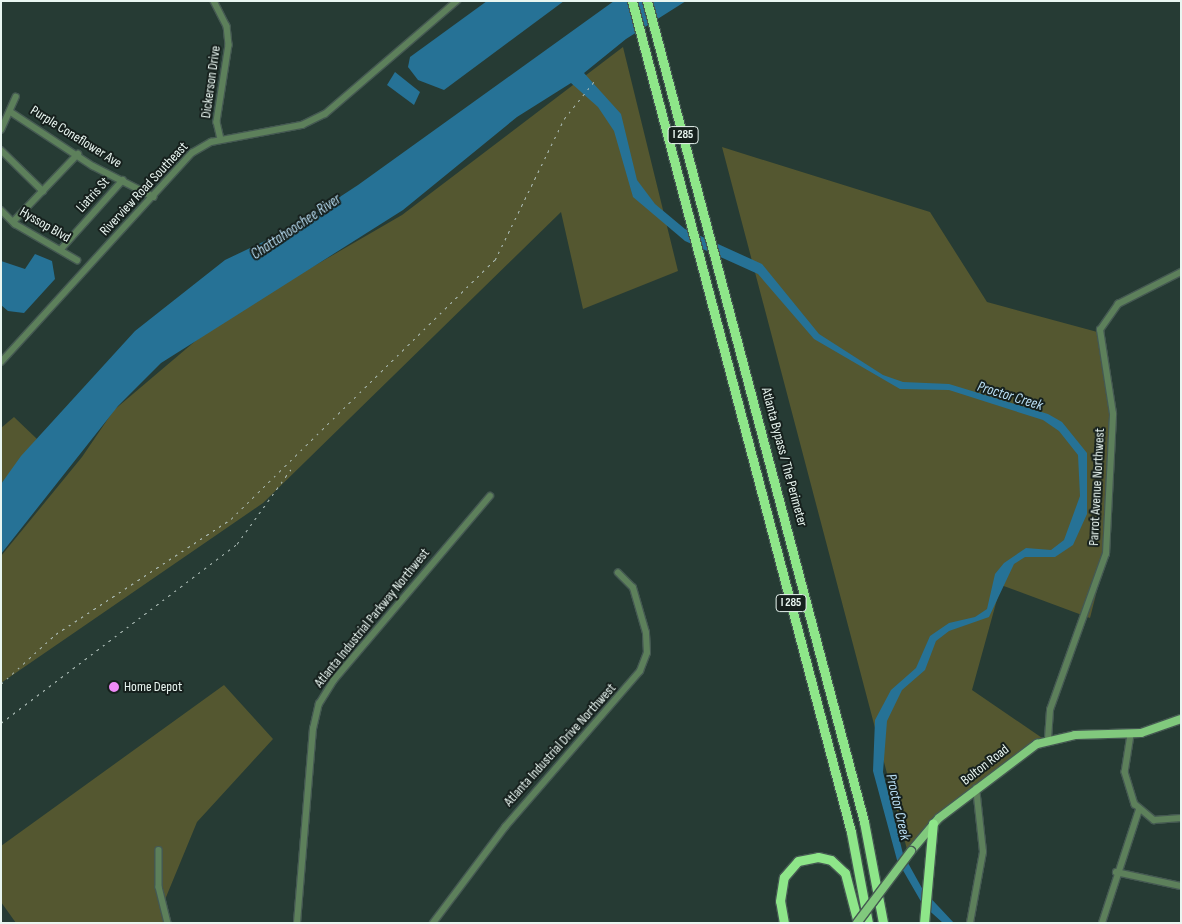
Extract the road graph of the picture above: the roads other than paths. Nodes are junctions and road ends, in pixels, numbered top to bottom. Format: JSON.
{"nodes":[{"id":1,"x":214,"y":1,"type":"edge"},
{"id":2,"x":458,"y":1,"type":"edge"},
{"id":3,"x":632,"y":1,"type":"edge"},
{"id":4,"x":647,"y":1,"type":"edge"},
{"id":5,"x":16,"y":97,"type":"dead end"},
{"id":6,"x":11,"y":112,"type":"junction"},
{"id":7,"x":1,"y":130,"type":"edge"},
{"id":8,"x":222,"y":139,"type":"junction"},
{"id":9,"x":1,"y":150,"type":"edge"},
{"id":10,"x":78,"y":154,"type":"junction"},
{"id":11,"x":123,"y":180,"type":"junction"},
{"id":12,"x":43,"y":190,"type":"junction"},
{"id":13,"x":154,"y":197,"type":"junction"},
{"id":14,"x":1,"y":210,"type":"edge"},
{"id":15,"x":13,"y":222,"type":"junction"},
{"id":16,"x":62,"y":248,"type":"junction"},
{"id":17,"x":77,"y":260,"type":"dead end"},
{"id":18,"x":1181,"y":272,"type":"edge"},
{"id":19,"x":1,"y":362,"type":"edge"},
{"id":20,"x":490,"y":496,"type":"dead end"},
{"id":21,"x":618,"y":573,"type":"dead end"},
{"id":22,"x":1181,"y":719,"type":"edge"},
{"id":23,"x":1131,"y":735,"type":"junction"},
{"id":24,"x":1048,"y":739,"type":"junction"},
{"id":25,"x":976,"y":788,"type":"junction"},
{"id":26,"x":1139,"y":810,"type":"junction"},
{"id":27,"x":1181,"y":818,"type":"edge"},
{"id":28,"x":933,"y":823,"type":"junction"},
{"id":29,"x":159,"y":850,"type":"dead end"},
{"id":30,"x":1116,"y":872,"type":"junction"},
{"id":31,"x":1181,"y":886,"type":"edge"},
{"id":32,"x":168,"y":923,"type":"edge"},
{"id":33,"x":297,"y":923,"type":"edge"},
{"id":34,"x":433,"y":923,"type":"edge"},
{"id":35,"x":784,"y":923,"type":"edge"},
{"id":36,"x":857,"y":923,"type":"edge"},
{"id":37,"x":868,"y":923,"type":"edge"},
{"id":38,"x":883,"y":923,"type":"edge"},
{"id":39,"x":924,"y":923,"type":"edge"},
{"id":40,"x":970,"y":923,"type":"edge"},
{"id":41,"x":1102,"y":923,"type":"edge"}],
"edges":[{"from":1,"to":8,"type":"street","name":"Dickerson Drive"},
{"from":2,"to":8,"type":"street","name":"Riverview Road Southeast"},
{"from":3,"to":37,"type":"highway","number":"I 285"},
{"from":4,"to":38,"type":"highway","name":"Atlanta Bypass / The Perimeter","number":"I 285"},
{"from":5,"to":6,"type":"street"},
{"from":6,"to":7,"type":"street"},
{"from":6,"to":10,"type":"street","name":"Purple Coneflower Ave"},
{"from":8,"to":13,"type":"street","name":"Riverview Road Southeast"},
{"from":9,"to":12,"type":"street"},
{"from":10,"to":11,"type":"street","name":"Purple Coneflower Ave"},
{"from":10,"to":12,"type":"street"},
{"from":11,"to":13,"type":"street","name":"Purple Coneflower Ave"},
{"from":11,"to":16,"type":"street","name":"Liatris St"},
{"from":12,"to":15,"type":"street"},
{"from":13,"to":19,"type":"street","name":"Riverview Road Southeast"},
{"from":14,"to":15,"type":"street","name":"Hyssop Blvd"},
{"from":15,"to":16,"type":"street","name":"Hyssop Blvd"},
{"from":16,"to":17,"type":"street","name":"Hyssop Blvd"},
{"from":18,"to":24,"type":"street","name":"Parrot Avenue Northwest"},
{"from":20,"to":33,"type":"street","name":"Atlanta Industrial Parkway Northwest"},
{"from":21,"to":34,"type":"street","name":"Atlanta Industrial Drive Northwest"},
{"from":22,"to":23,"type":"main road","name":"Bolton Road"},
{"from":23,"to":24,"type":"main road","name":"Bolton Road"},
{"from":23,"to":26,"type":"street"},
{"from":24,"to":25,"type":"main road","name":"Bolton Road"},
{"from":25,"to":28,"type":"main road","name":"Bolton Road"},
{"from":25,"to":40,"type":"street"},
{"from":26,"to":27,"type":"street"},
{"from":26,"to":30,"type":"street"},
{"from":28,"to":36,"type":"main road","name":"Bolton Road","bridge":true},
{"from":28,"to":39,"type":"highway"},
{"from":29,"to":32,"type":"street"},
{"from":30,"to":31,"type":"street"},
{"from":30,"to":41,"type":"street"},
{"from":35,"to":36,"type":"highway"}]}
